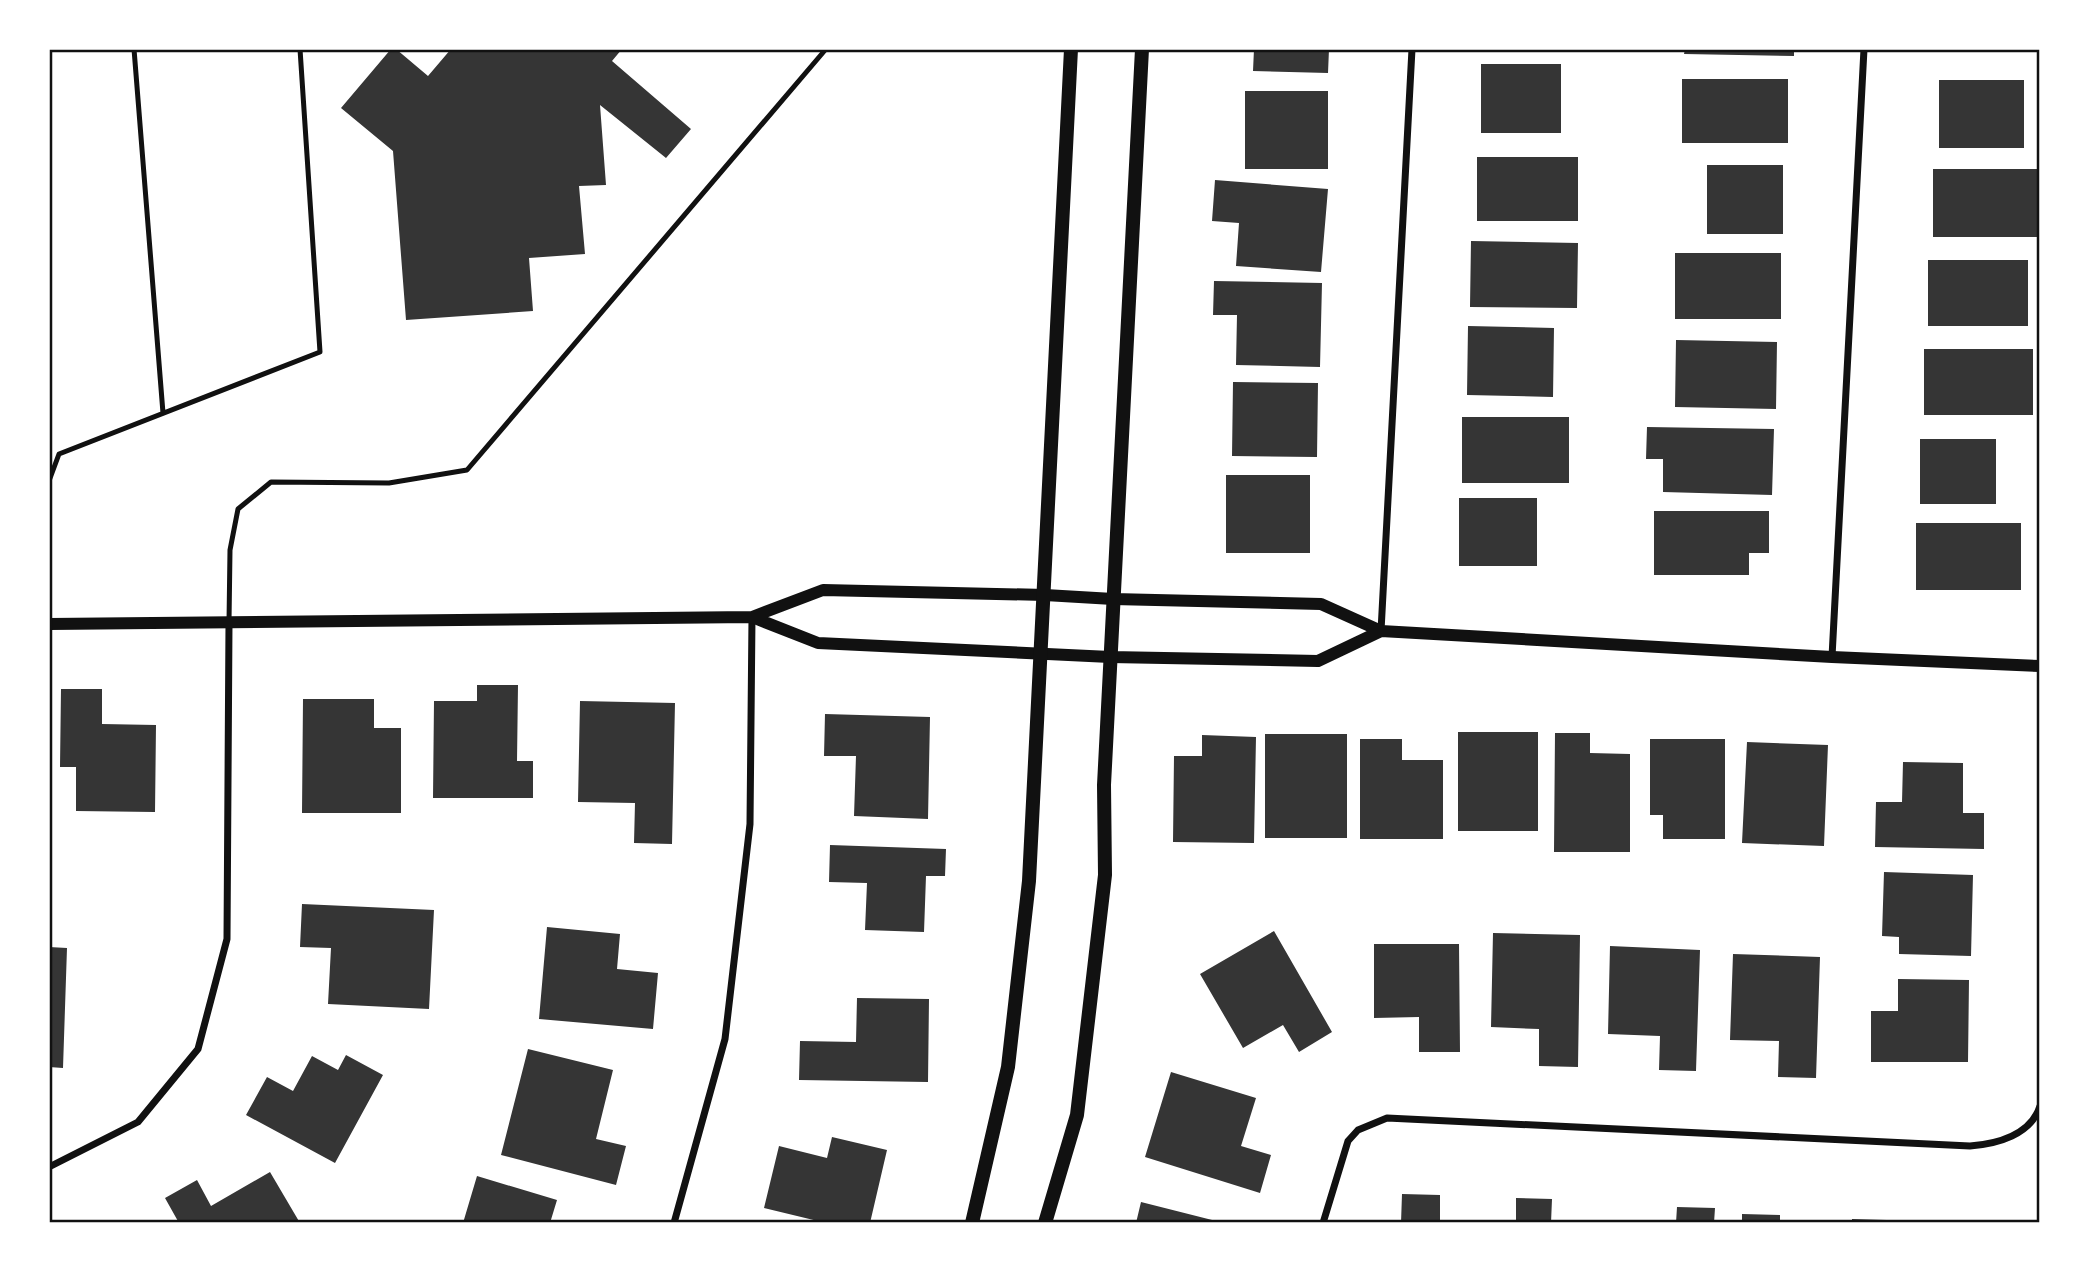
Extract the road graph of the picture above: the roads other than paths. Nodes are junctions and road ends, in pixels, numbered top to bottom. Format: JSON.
{"nodes":[{"id":1,"x":134,"y":49,"type":"edge"},
{"id":2,"x":300,"y":49,"type":"edge"},
{"id":3,"x":826,"y":49,"type":"edge"},
{"id":4,"x":1072,"y":49,"type":"edge"},
{"id":5,"x":1142,"y":49,"type":"edge"},
{"id":6,"x":1412,"y":49,"type":"edge"},
{"id":7,"x":1864,"y":49,"type":"edge"},
{"id":8,"x":163,"y":413,"type":"junction"},
{"id":9,"x":49,"y":481,"type":"edge"},
{"id":10,"x":1045,"y":595,"type":"junction"},
{"id":11,"x":1113,"y":599,"type":"junction"},
{"id":12,"x":752,"y":617,"type":"junction"},
{"id":13,"x":229,"y":623,"type":"junction"},
{"id":14,"x":49,"y":624,"type":"edge"},
{"id":15,"x":1381,"y":631,"type":"junction"},
{"id":16,"x":1042,"y":654,"type":"junction"},
{"id":17,"x":1110,"y":657,"type":"junction"},
{"id":18,"x":1832,"y":657,"type":"junction"},
{"id":19,"x":2040,"y":666,"type":"edge"},
{"id":20,"x":2040,"y":1106,"type":"edge"},
{"id":21,"x":49,"y":1167,"type":"edge"},
{"id":22,"x":674,"y":1223,"type":"edge"},
{"id":23,"x":972,"y":1223,"type":"edge"},
{"id":24,"x":1045,"y":1223,"type":"edge"},
{"id":25,"x":1323,"y":1223,"type":"edge"}],
"edges":[{"from":1,"to":8,"type":"lane"},
{"from":2,"to":8,"type":"lane"},
{"from":3,"to":13,"type":"lane"},
{"from":4,"to":10,"type":"main road"},
{"from":5,"to":11,"type":"main road"},
{"from":6,"to":15,"type":"street"},
{"from":7,"to":18,"type":"street"},
{"from":8,"to":9,"type":"lane"},
{"from":10,"to":11,"type":"street"},
{"from":10,"to":12,"type":"street"},
{"from":10,"to":16,"type":"main road"},
{"from":11,"to":15,"type":"street"},
{"from":11,"to":17,"type":"main road"},
{"from":12,"to":13,"type":"street"},
{"from":12,"to":16,"type":"street"},
{"from":12,"to":22,"type":"street"},
{"from":13,"to":14,"type":"street"},
{"from":13,"to":21,"type":"street"},
{"from":15,"to":17,"type":"street"},
{"from":15,"to":18,"type":"street"},
{"from":16,"to":17,"type":"street"},
{"from":16,"to":23,"type":"main road"},
{"from":17,"to":24,"type":"main road"},
{"from":18,"to":19,"type":"street"},
{"from":20,"to":25,"type":"street"}]}
